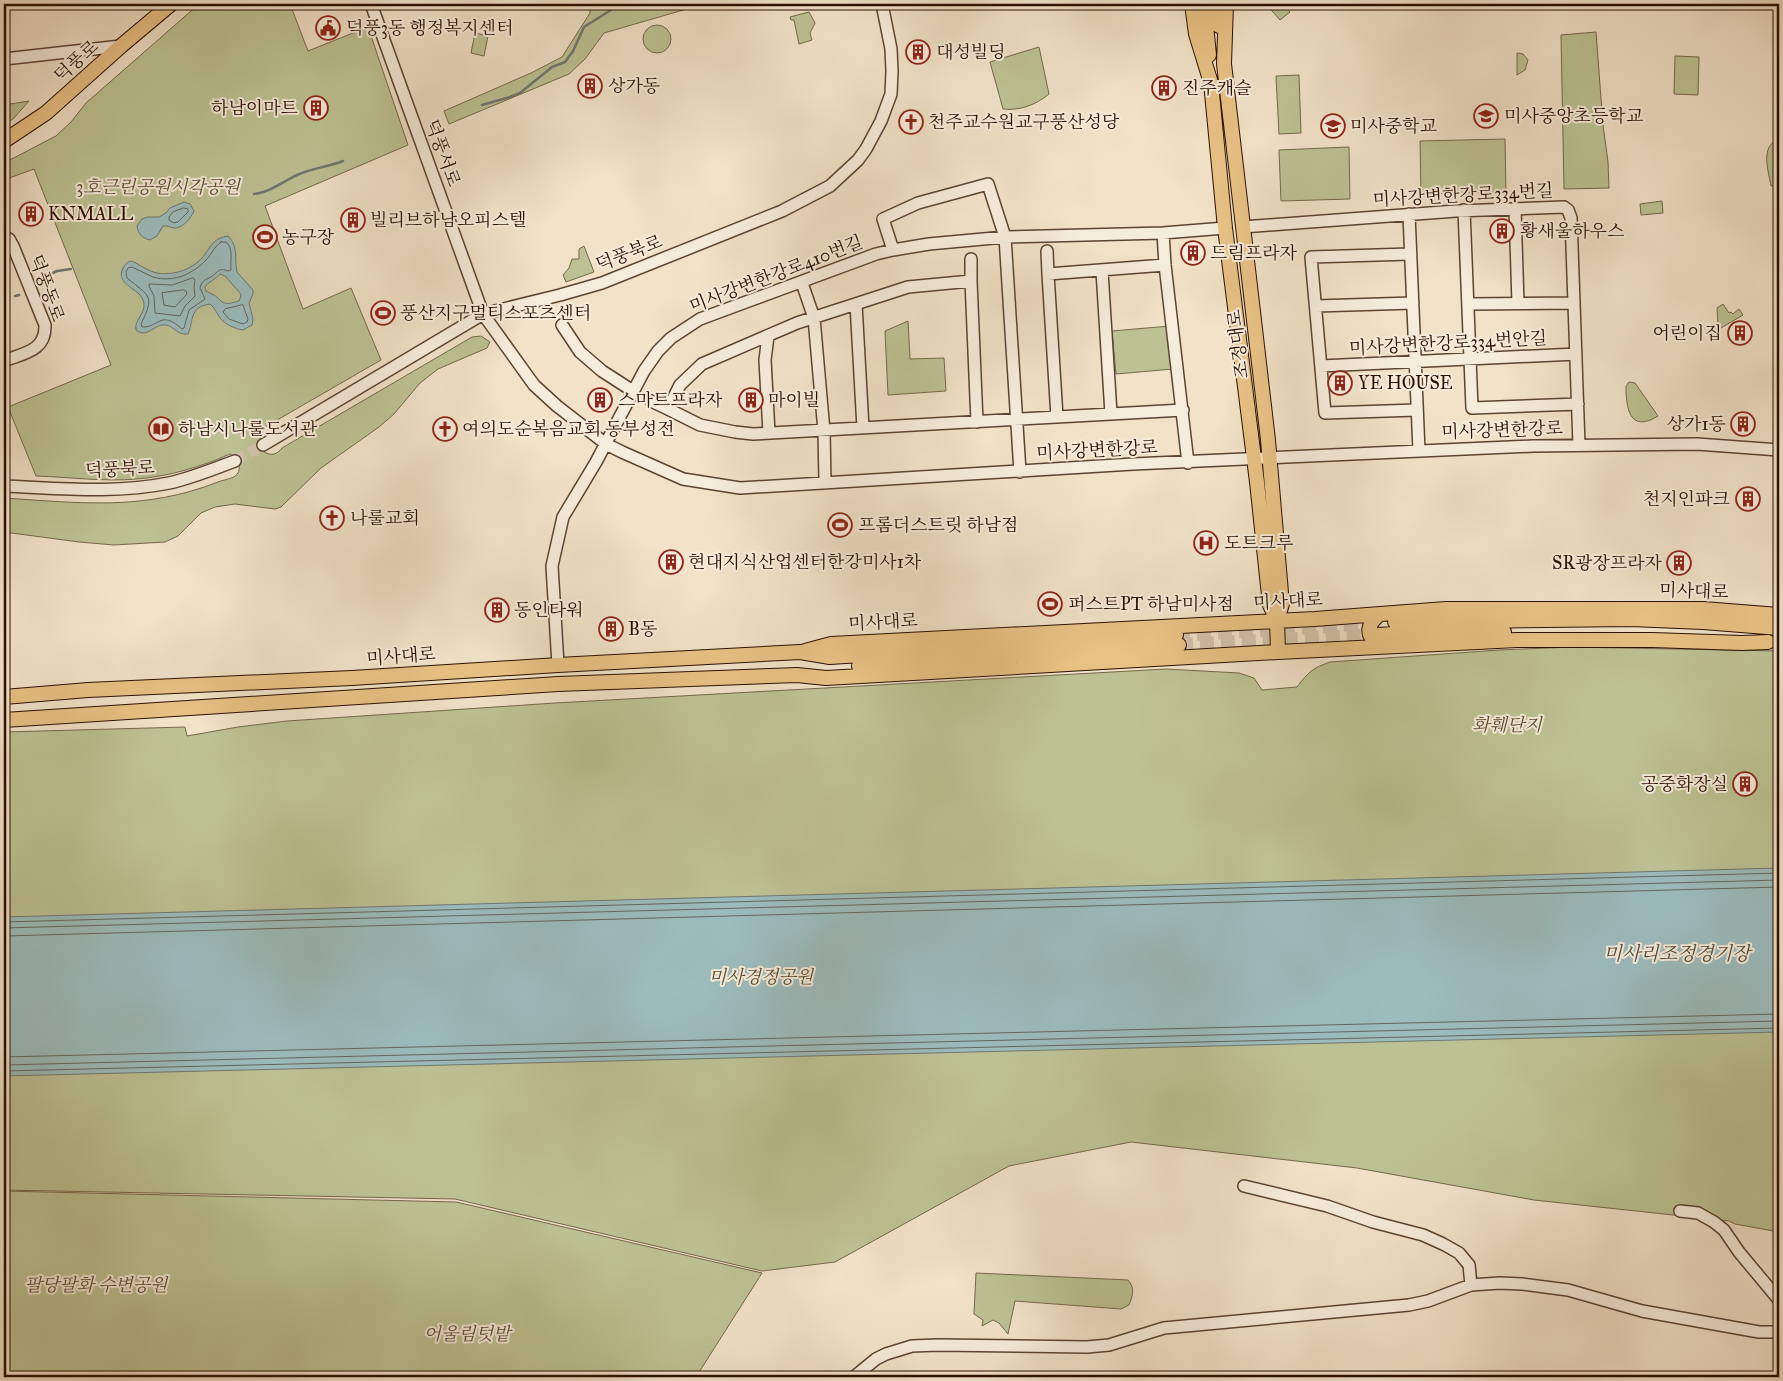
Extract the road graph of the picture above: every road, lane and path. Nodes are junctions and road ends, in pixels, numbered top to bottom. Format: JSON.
{"nodes":[{"id":1,"x":171,"y":4,"type":"edge"},
{"id":2,"x":371,"y":4,"type":"edge"},
{"id":3,"x":882,"y":4,"type":"edge"},
{"id":4,"x":1192,"y":4,"type":"edge"},
{"id":5,"x":1204,"y":4,"type":"edge"},
{"id":6,"x":1216,"y":4,"type":"edge"},
{"id":7,"x":1226,"y":4,"type":"edge"},
{"id":8,"x":121,"y":46,"type":"junction"},
{"id":9,"x":4,"y":59,"type":"edge"},
{"id":10,"x":1224,"y":64,"type":"junction"},
{"id":11,"x":1211,"y":83,"type":"junction"},
{"id":12,"x":4,"y":140,"type":"edge"},
{"id":13,"x":1515,"y":209,"type":"junction"},
{"id":14,"x":1464,"y":210,"type":"junction"},
{"id":15,"x":1409,"y":214,"type":"junction"},
{"id":16,"x":1243,"y":227,"type":"junction"},
{"id":17,"x":1225,"y":228,"type":"junction"},
{"id":18,"x":1163,"y":232,"type":"junction"},
{"id":19,"x":4,"y":237,"type":"edge"},
{"id":20,"x":1005,"y":237,"type":"junction"},
{"id":21,"x":893,"y":250,"type":"junction"},
{"id":22,"x":1047,"y":251,"type":"dead end"},
{"id":23,"x":1410,"y":254,"type":"junction"},
{"id":24,"x":971,"y":259,"type":"dead end"},
{"id":25,"x":1165,"y":265,"type":"junction"},
{"id":26,"x":1102,"y":271,"type":"junction"},
{"id":27,"x":1048,"y":274,"type":"junction"},
{"id":28,"x":971,"y":281,"type":"junction"},
{"id":29,"x":802,"y":282,"type":"junction"},
{"id":30,"x":1412,"y":303,"type":"junction"},
{"id":31,"x":1574,"y":303,"type":"junction"},
{"id":32,"x":856,"y":304,"type":"junction"},
{"id":33,"x":1468,"y":304,"type":"junction"},
{"id":34,"x":1518,"y":304,"type":"junction"},
{"id":35,"x":1316,"y":306,"type":"junction"},
{"id":36,"x":483,"y":314,"type":"junction"},
{"id":37,"x":814,"y":318,"type":"junction"},
{"id":38,"x":562,"y":325,"type":"dead end"},
{"id":39,"x":768,"y":336,"type":"junction"},
{"id":40,"x":1576,"y":354,"type":"junction"},
{"id":41,"x":1470,"y":359,"type":"junction"},
{"id":42,"x":4,"y":361,"type":"edge"},
{"id":43,"x":1415,"y":361,"type":"junction"},
{"id":44,"x":1321,"y":366,"type":"junction"},
{"id":45,"x":633,"y":391,"type":"junction"},
{"id":46,"x":651,"y":401,"type":"dead end"},
{"id":47,"x":1578,"y":404,"type":"junction"},
{"id":48,"x":668,"y":410,"type":"junction"},
{"id":49,"x":1182,"y":410,"type":"junction"},
{"id":50,"x":1417,"y":410,"type":"junction"},
{"id":51,"x":1111,"y":414,"type":"junction"},
{"id":52,"x":1057,"y":417,"type":"junction"},
{"id":53,"x":1017,"y":419,"type":"junction"},
{"id":54,"x":978,"y":422,"type":"junction"},
{"id":55,"x":863,"y":428,"type":"junction"},
{"id":56,"x":824,"y":431,"type":"junction"},
{"id":57,"x":769,"y":433,"type":"junction"},
{"id":58,"x":606,"y":444,"type":"junction"},
{"id":59,"x":263,"y":445,"type":"tunnel mouth"},
{"id":60,"x":1580,"y":445,"type":"junction"},
{"id":61,"x":1779,"y":450,"type":"edge"},
{"id":62,"x":1419,"y":451,"type":"junction"},
{"id":63,"x":1270,"y":458,"type":"junction"},
{"id":64,"x":1254,"y":459,"type":"junction"},
{"id":65,"x":235,"y":461,"type":"tunnel mouth"},
{"id":66,"x":1188,"y":463,"type":"junction"},
{"id":67,"x":1020,"y":472,"type":"junction"},
{"id":68,"x":826,"y":483,"type":"junction"},
{"id":69,"x":4,"y":486,"type":"edge"},
{"id":70,"x":1779,"y":615,"type":"edge"},
{"id":71,"x":1277,"y":620,"type":"junction"},
{"id":72,"x":1379,"y":624,"type":"junction"},
{"id":73,"x":1779,"y":628,"type":"edge"},
{"id":74,"x":1774,"y":643,"type":"edge"},
{"id":75,"x":1387,"y":647,"type":"junction"},
{"id":76,"x":800,"y":652,"type":"junction"},
{"id":77,"x":1278,"y":652,"type":"junction"},
{"id":78,"x":558,"y":665,"type":"junction"},
{"id":79,"x":797,"y":675,"type":"junction"},
{"id":80,"x":4,"y":697,"type":"edge"},
{"id":81,"x":4,"y":720,"type":"edge"},
{"id":82,"x":1244,"y":1186,"type":"dead end"},
{"id":83,"x":1680,"y":1211,"type":"dead end"},
{"id":84,"x":1471,"y":1285,"type":"junction"},
{"id":85,"x":1779,"y":1300,"type":"edge"},
{"id":86,"x":1779,"y":1332,"type":"edge"},
{"id":87,"x":854,"y":1377,"type":"edge"}],
"edges":[{"from":1,"to":8,"type":"main road","name":"덕풍로"},
{"from":2,"to":36,"type":"street","name":"덕풍서로"},
{"from":3,"to":36,"type":"street","name":"덕풍북로"},
{"from":4,"to":11,"type":"main road","name":"조정대로"},
{"from":5,"to":11,"type":"main road","name":"조정대로"},
{"from":6,"to":10,"type":"main road","name":"조정대로"},
{"from":7,"to":10,"type":"main road","name":"조정대로"},
{"from":8,"to":9,"type":"street"},
{"from":8,"to":12,"type":"main road","name":"덕풍로"},
{"from":10,"to":16,"type":"main road","name":"조정대로"},
{"from":11,"to":17,"type":"main road","name":"조정대로"},
{"from":13,"to":14,"type":"street","name":"미사강변한강로334번길"},
{"from":13,"to":31,"type":"street","name":"미사강변한강로334번길"},
{"from":13,"to":34,"type":"street"},
{"from":14,"to":15,"type":"street","name":"미사강변한강로334번길"},
{"from":14,"to":33,"type":"street"},
{"from":15,"to":16,"type":"street","name":"미사강변한강로334번길"},
{"from":15,"to":23,"type":"street"},
{"from":16,"to":63,"type":"main road","name":"조정대로"},
{"from":17,"to":18,"type":"street","name":"미사강변한강로410번길"},
{"from":17,"to":64,"type":"main road","name":"조정대로"},
{"from":18,"to":20,"type":"street","name":"미사강변한강로410번길"},
{"from":18,"to":25,"type":"street"},
{"from":19,"to":42,"type":"street","name":"덕풍동로"},
{"from":20,"to":21,"type":"street","name":"미사강변한강로410번길"},
{"from":20,"to":21,"type":"street"},
{"from":20,"to":53,"type":"street"},
{"from":21,"to":29,"type":"street","name":"미사강변한강로410번길"},
{"from":22,"to":27,"type":"street"},
{"from":23,"to":30,"type":"street"},
{"from":23,"to":35,"type":"street"},
{"from":24,"to":28,"type":"street"},
{"from":25,"to":26,"type":"street"},
{"from":25,"to":49,"type":"street"},
{"from":26,"to":27,"type":"street"},
{"from":26,"to":51,"type":"street"},
{"from":27,"to":52,"type":"street"},
{"from":28,"to":32,"type":"street"},
{"from":28,"to":54,"type":"street"},
{"from":29,"to":37,"type":"street"},
{"from":29,"to":45,"type":"street","name":"미사강변한강로410번길"},
{"from":30,"to":35,"type":"street"},
{"from":30,"to":43,"type":"street"},
{"from":31,"to":34,"type":"street"},
{"from":31,"to":40,"type":"street","name":"미사강변한강로334번길"},
{"from":32,"to":37,"type":"street"},
{"from":32,"to":55,"type":"street"},
{"from":33,"to":34,"type":"street"},
{"from":33,"to":41,"type":"street"},
{"from":35,"to":44,"type":"street"},
{"from":36,"to":58,"type":"street","name":"미사강변한강로"},
{"from":36,"to":59,"type":"street","name":"덕풍북로"},
{"from":37,"to":39,"type":"street"},
{"from":37,"to":56,"type":"street"},
{"from":38,"to":45,"type":"street"},
{"from":39,"to":48,"type":"street"},
{"from":39,"to":57,"type":"street"},
{"from":40,"to":41,"type":"street","name":"미사강변한강로334번안길"},
{"from":40,"to":47,"type":"street","name":"미사강변한강로334번길"},
{"from":41,"to":43,"type":"street","name":"미사강변한강로334번안길"},
{"from":41,"to":47,"type":"street"},
{"from":43,"to":44,"type":"street","name":"미사강변한강로334번안길"},
{"from":43,"to":50,"type":"street"},
{"from":44,"to":50,"type":"street"},
{"from":45,"to":58,"type":"street","name":"미사강변한강로410번길"},
{"from":46,"to":48,"type":"street"},
{"from":47,"to":60,"type":"street","name":"미사강변한강로334번길"},
{"from":48,"to":57,"type":"street"},
{"from":49,"to":51,"type":"street"},
{"from":49,"to":66,"type":"street"},
{"from":50,"to":62,"type":"street"},
{"from":51,"to":52,"type":"street"},
{"from":52,"to":53,"type":"street"},
{"from":53,"to":54,"type":"street"},
{"from":53,"to":67,"type":"street"},
{"from":54,"to":55,"type":"street"},
{"from":55,"to":56,"type":"street"},
{"from":56,"to":57,"type":"street"},
{"from":56,"to":68,"type":"street"},
{"from":58,"to":68,"type":"street","name":"미사강변한강로"},
{"from":58,"to":78,"type":"street","name":"미사강변한강로410번길"},
{"from":60,"to":61,"type":"street","name":"미사강변한강로"},
{"from":60,"to":62,"type":"street","name":"미사강변한강로"},
{"from":62,"to":63,"type":"street","name":"미사강변한강로"},
{"from":63,"to":64,"type":"street","name":"미사강변한강로"},
{"from":63,"to":71,"type":"main road","name":"조정대로"},
{"from":64,"to":66,"type":"street","name":"미사강변한강로"},
{"from":64,"to":71,"type":"main road","name":"조정대로"},
{"from":65,"to":69,"type":"street","name":"덕풍북로"},
{"from":66,"to":67,"type":"street","name":"미사강변한강로"},
{"from":67,"to":68,"type":"street","name":"미사강변한강로"},
{"from":70,"to":72,"type":"main road","name":"미사대로"},
{"from":71,"to":72,"type":"main road","name":"미사대로"},
{"from":71,"to":76,"type":"main road","name":"미사대로"},
{"from":71,"to":77,"type":"main road","name":"조정대로"},
{"from":72,"to":73,"type":"main road","name":"미사대로"},
{"from":72,"to":74,"type":"main road","name":"미사대로"},
{"from":72,"to":75,"type":"main road"},
{"from":74,"to":75,"type":"main road","name":"미사대로"},
{"from":75,"to":77,"type":"main road","name":"미사대로"},
{"from":76,"to":78,"type":"main road","name":"미사대로"},
{"from":76,"to":79,"type":"main road","name":"미사대로"},
{"from":77,"to":79,"type":"main road","name":"미사대로"},
{"from":78,"to":80,"type":"main road","name":"미사대로"},
{"from":79,"to":81,"type":"main road","name":"미사대로"},
{"from":82,"to":84,"type":"street"},
{"from":83,"to":85,"type":"street"},
{"from":84,"to":86,"type":"street"},
{"from":84,"to":87,"type":"street"}]}
